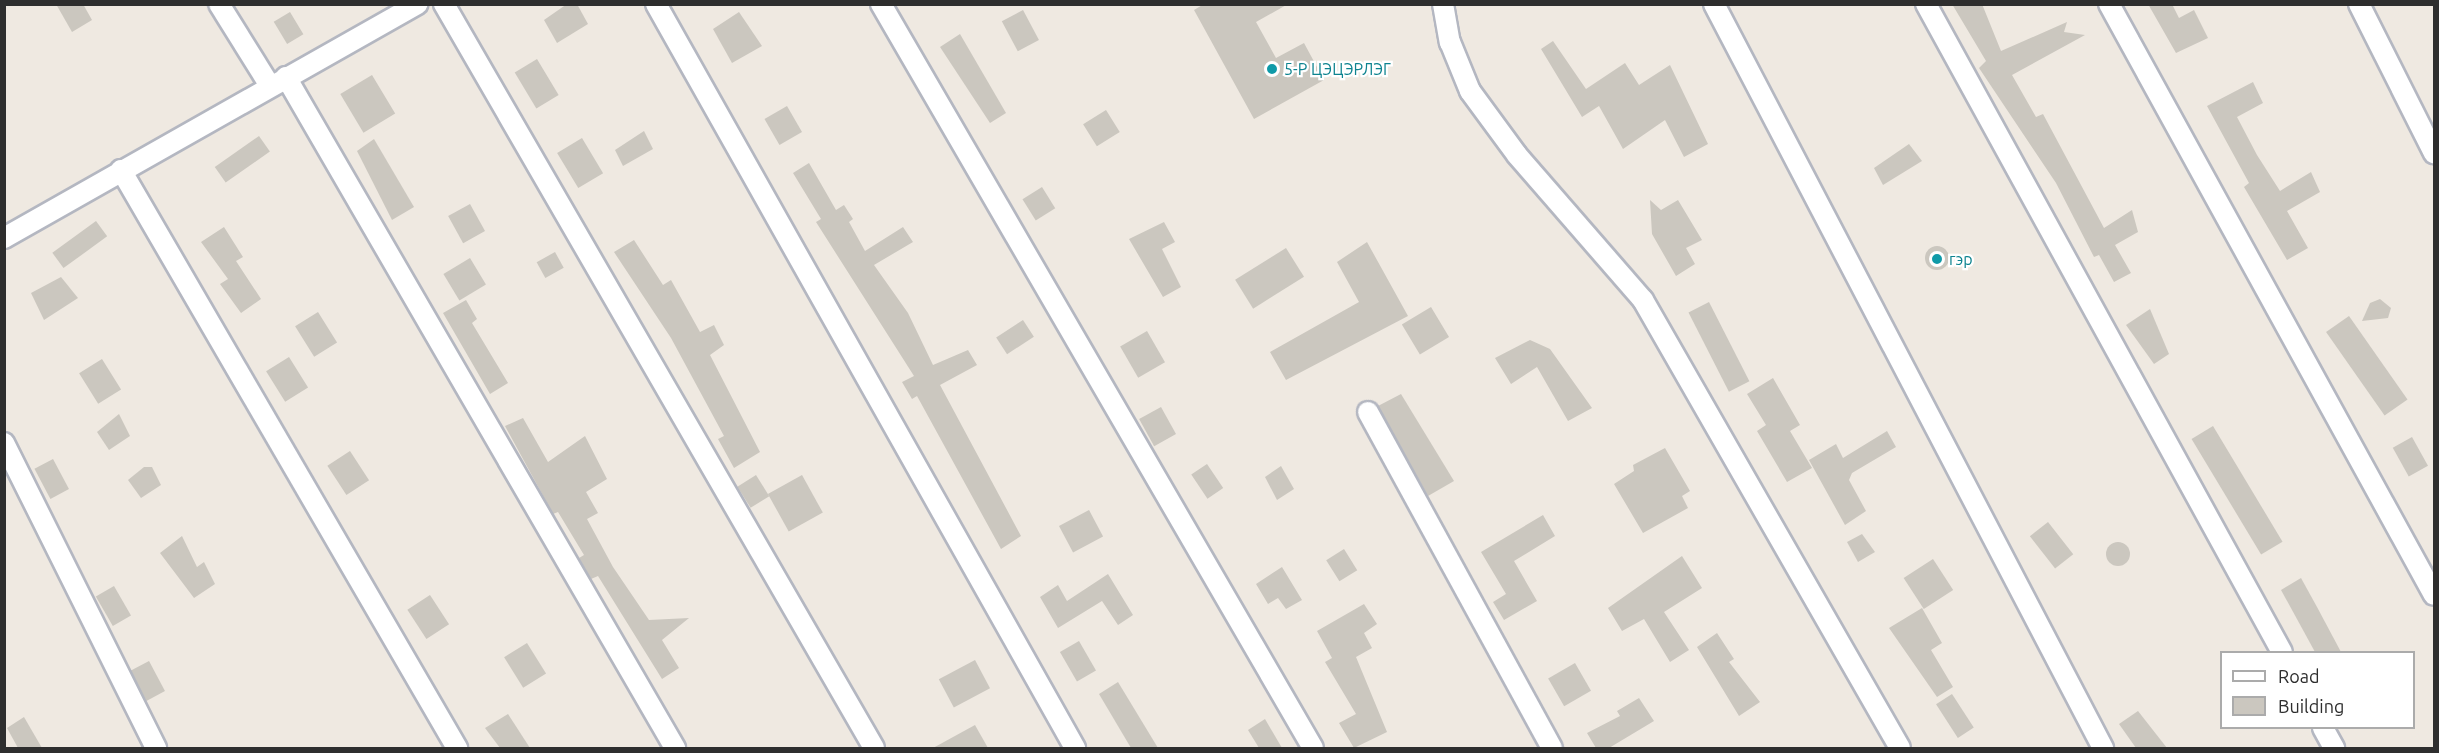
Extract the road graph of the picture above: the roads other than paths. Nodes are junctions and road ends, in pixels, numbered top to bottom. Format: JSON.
{"nodes":[{"id":1,"x":219,"y":4,"type":"edge"},
{"id":2,"x":417,"y":4,"type":"edge"},
{"id":3,"x":444,"y":4,"type":"edge"},
{"id":4,"x":656,"y":4,"type":"edge"},
{"id":5,"x":880,"y":4,"type":"edge"},
{"id":6,"x":1443,"y":4,"type":"edge"},
{"id":7,"x":1713,"y":4,"type":"edge"},
{"id":8,"x":1926,"y":4,"type":"edge"},
{"id":9,"x":2109,"y":4,"type":"edge"},
{"id":10,"x":2359,"y":4,"type":"edge"},
{"id":11,"x":278,"y":81,"type":"junction"},
{"id":12,"x":2434,"y":153,"type":"edge"},
{"id":13,"x":121,"y":170,"type":"junction"},
{"id":14,"x":4,"y":238,"type":"edge"},
{"id":15,"x":1368,"y":412,"type":"dead end"},
{"id":16,"x":4,"y":443,"type":"edge"},
{"id":17,"x":2434,"y":595,"type":"edge"},
{"id":18,"x":2281,"y":651,"type":"edge"},
{"id":19,"x":2324,"y":729,"type":"edge"},
{"id":20,"x":156,"y":748,"type":"edge"},
{"id":21,"x":457,"y":748,"type":"edge"},
{"id":22,"x":675,"y":748,"type":"edge"},
{"id":23,"x":874,"y":748,"type":"edge"},
{"id":24,"x":1076,"y":748,"type":"edge"},
{"id":25,"x":1313,"y":748,"type":"edge"},
{"id":26,"x":1552,"y":748,"type":"edge"},
{"id":27,"x":1900,"y":748,"type":"edge"},
{"id":28,"x":2103,"y":748,"type":"edge"},
{"id":29,"x":2334,"y":748,"type":"edge"}],
"edges":[{"from":1,"to":11,"type":"street"},
{"from":2,"to":11,"type":"street"},
{"from":3,"to":23,"type":"street"},
{"from":4,"to":24,"type":"street"},
{"from":5,"to":25,"type":"street"},
{"from":6,"to":27,"type":"street"},
{"from":7,"to":28,"type":"street"},
{"from":8,"to":18,"type":"street"},
{"from":9,"to":17,"type":"street"},
{"from":10,"to":12,"type":"street"},
{"from":11,"to":13,"type":"street"},
{"from":11,"to":22,"type":"street"},
{"from":13,"to":14,"type":"street"},
{"from":13,"to":21,"type":"street"},
{"from":15,"to":26,"type":"street"},
{"from":16,"to":20,"type":"street"},
{"from":19,"to":29,"type":"street"}]}
